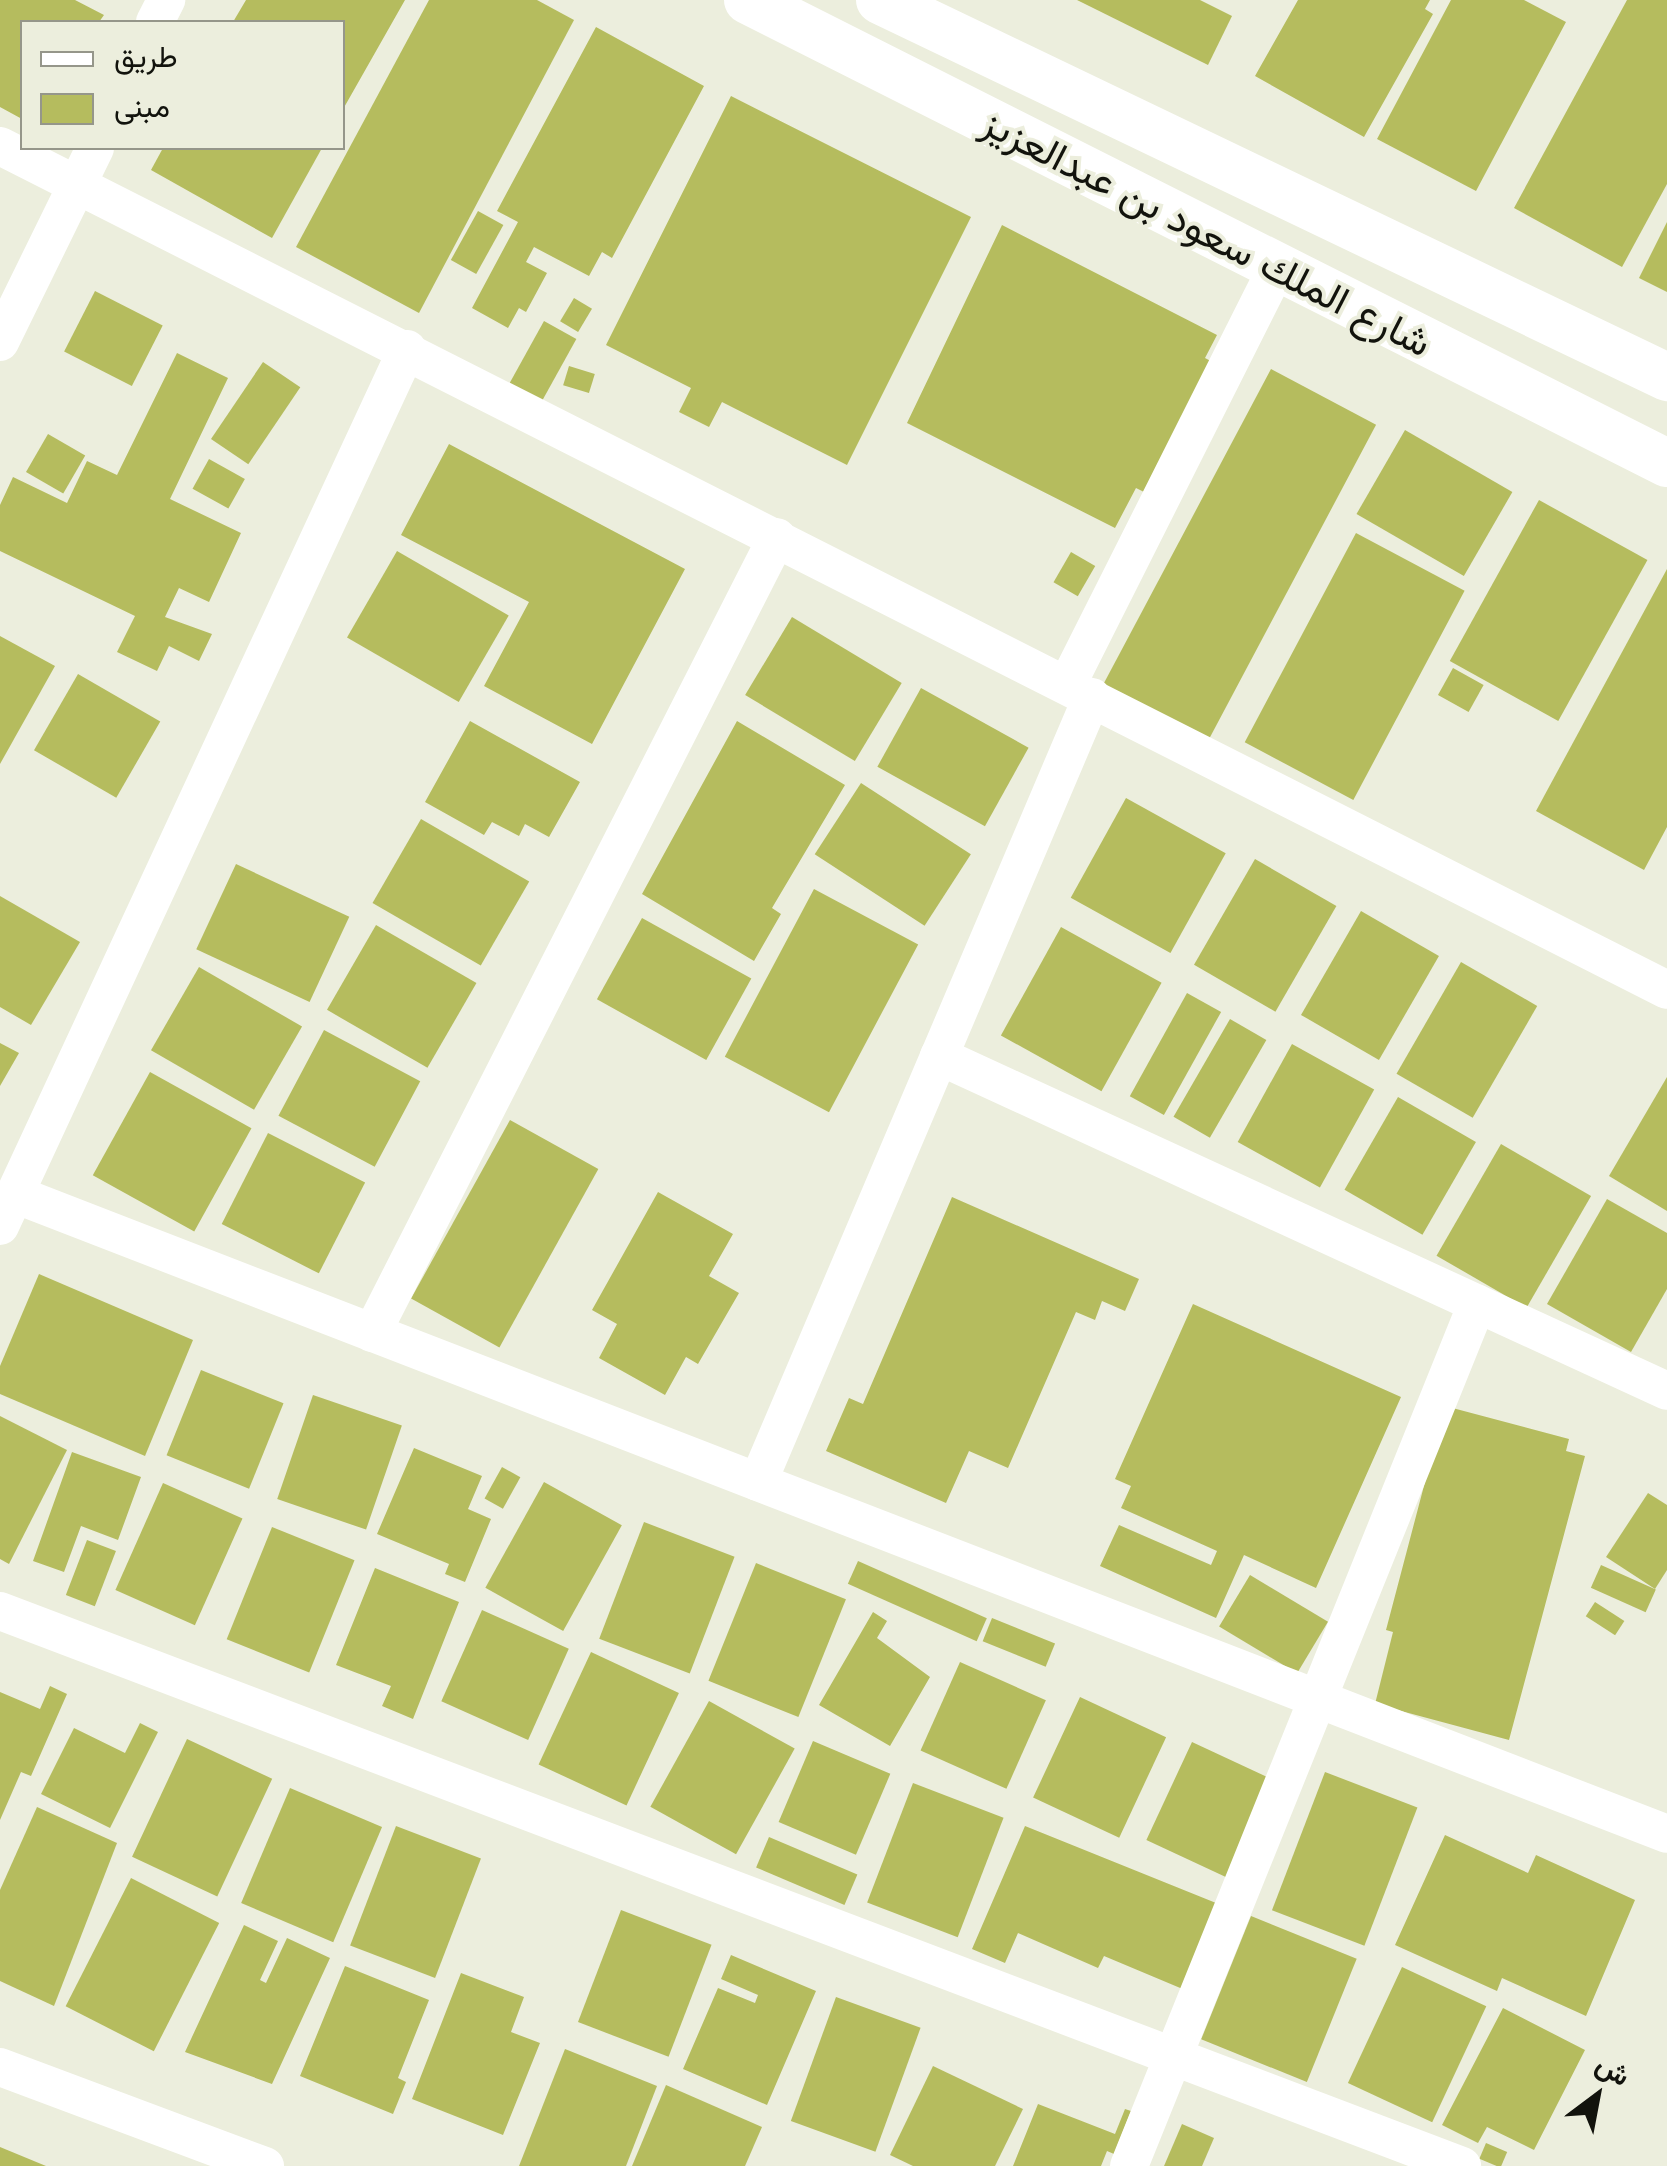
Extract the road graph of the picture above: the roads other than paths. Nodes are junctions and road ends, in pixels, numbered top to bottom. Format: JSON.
{"nodes":[{"id":1,"x":748,"y":0,"type":"edge"},
{"id":2,"x":897,"y":4,"type":"edge"},
{"id":3,"x":0,"y":146,"type":"edge"},
{"id":4,"x":94,"y":150,"type":"edge"},
{"id":5,"x":78,"y":183,"type":"junction"},
{"id":6,"x":1278,"y":267,"type":"junction"},
{"id":7,"x":0,"y":342,"type":"edge"},
{"id":8,"x":406,"y":349,"type":"junction"},
{"id":9,"x":1667,"y":377,"type":"edge"},
{"id":10,"x":1667,"y":463,"type":"edge"},
{"id":11,"x":777,"y":537,"type":"junction"},
{"id":12,"x":1080,"y":691,"type":"junction"},
{"id":13,"x":1667,"y":990,"type":"edge"},
{"id":14,"x":939,"y":1056,"type":"junction"},
{"id":15,"x":8,"y":1210,"type":"edge"},
{"id":16,"x":1477,"y":1304,"type":"junction"},
{"id":17,"x":372,"y":1333,"type":"junction"},
{"id":18,"x":1667,"y":1391,"type":"edge"},
{"id":19,"x":758,"y":1482,"type":"junction"},
{"id":20,"x":0,"y":1611,"type":"edge"},
{"id":21,"x":1315,"y":1698,"type":"junction"},
{"id":22,"x":1667,"y":1834,"type":"edge"},
{"id":23,"x":1170,"y":2055,"type":"junction"},
{"id":24,"x":0,"y":2068,"type":"edge"},
{"id":25,"x":265,"y":2166,"type":"edge"},
{"id":26,"x":1129,"y":2166,"type":"edge"},
{"id":27,"x":1462,"y":2166,"type":"edge"}],
"edges":[{"from":1,"to":6,"type":"main road","name":"شارع الملك سعود بن عبدالعزيز"},
{"from":2,"to":9,"type":"main road","name":"شارع الملك سعود بن عبدالعزيز"},
{"from":3,"to":5,"type":"street"},
{"from":4,"to":5,"type":"street"},
{"from":5,"to":7,"type":"street"},
{"from":5,"to":8,"type":"street"},
{"from":6,"to":10,"type":"main road","name":"شارع الملك سعود بن عبدالعزيز"},
{"from":6,"to":12,"type":"street"},
{"from":8,"to":11,"type":"street"},
{"from":8,"to":15,"type":"street"},
{"from":11,"to":12,"type":"street"},
{"from":11,"to":17,"type":"street"},
{"from":12,"to":13,"type":"street"},
{"from":12,"to":14,"type":"street"},
{"from":14,"to":16,"type":"street"},
{"from":14,"to":19,"type":"street"},
{"from":15,"to":17,"type":"street"},
{"from":16,"to":18,"type":"street"},
{"from":16,"to":21,"type":"street"},
{"from":17,"to":19,"type":"street"},
{"from":19,"to":21,"type":"street"},
{"from":20,"to":23,"type":"street"},
{"from":21,"to":22,"type":"street"},
{"from":21,"to":23,"type":"street"},
{"from":23,"to":26,"type":"street"},
{"from":23,"to":27,"type":"street"},
{"from":24,"to":25,"type":"street"}]}
